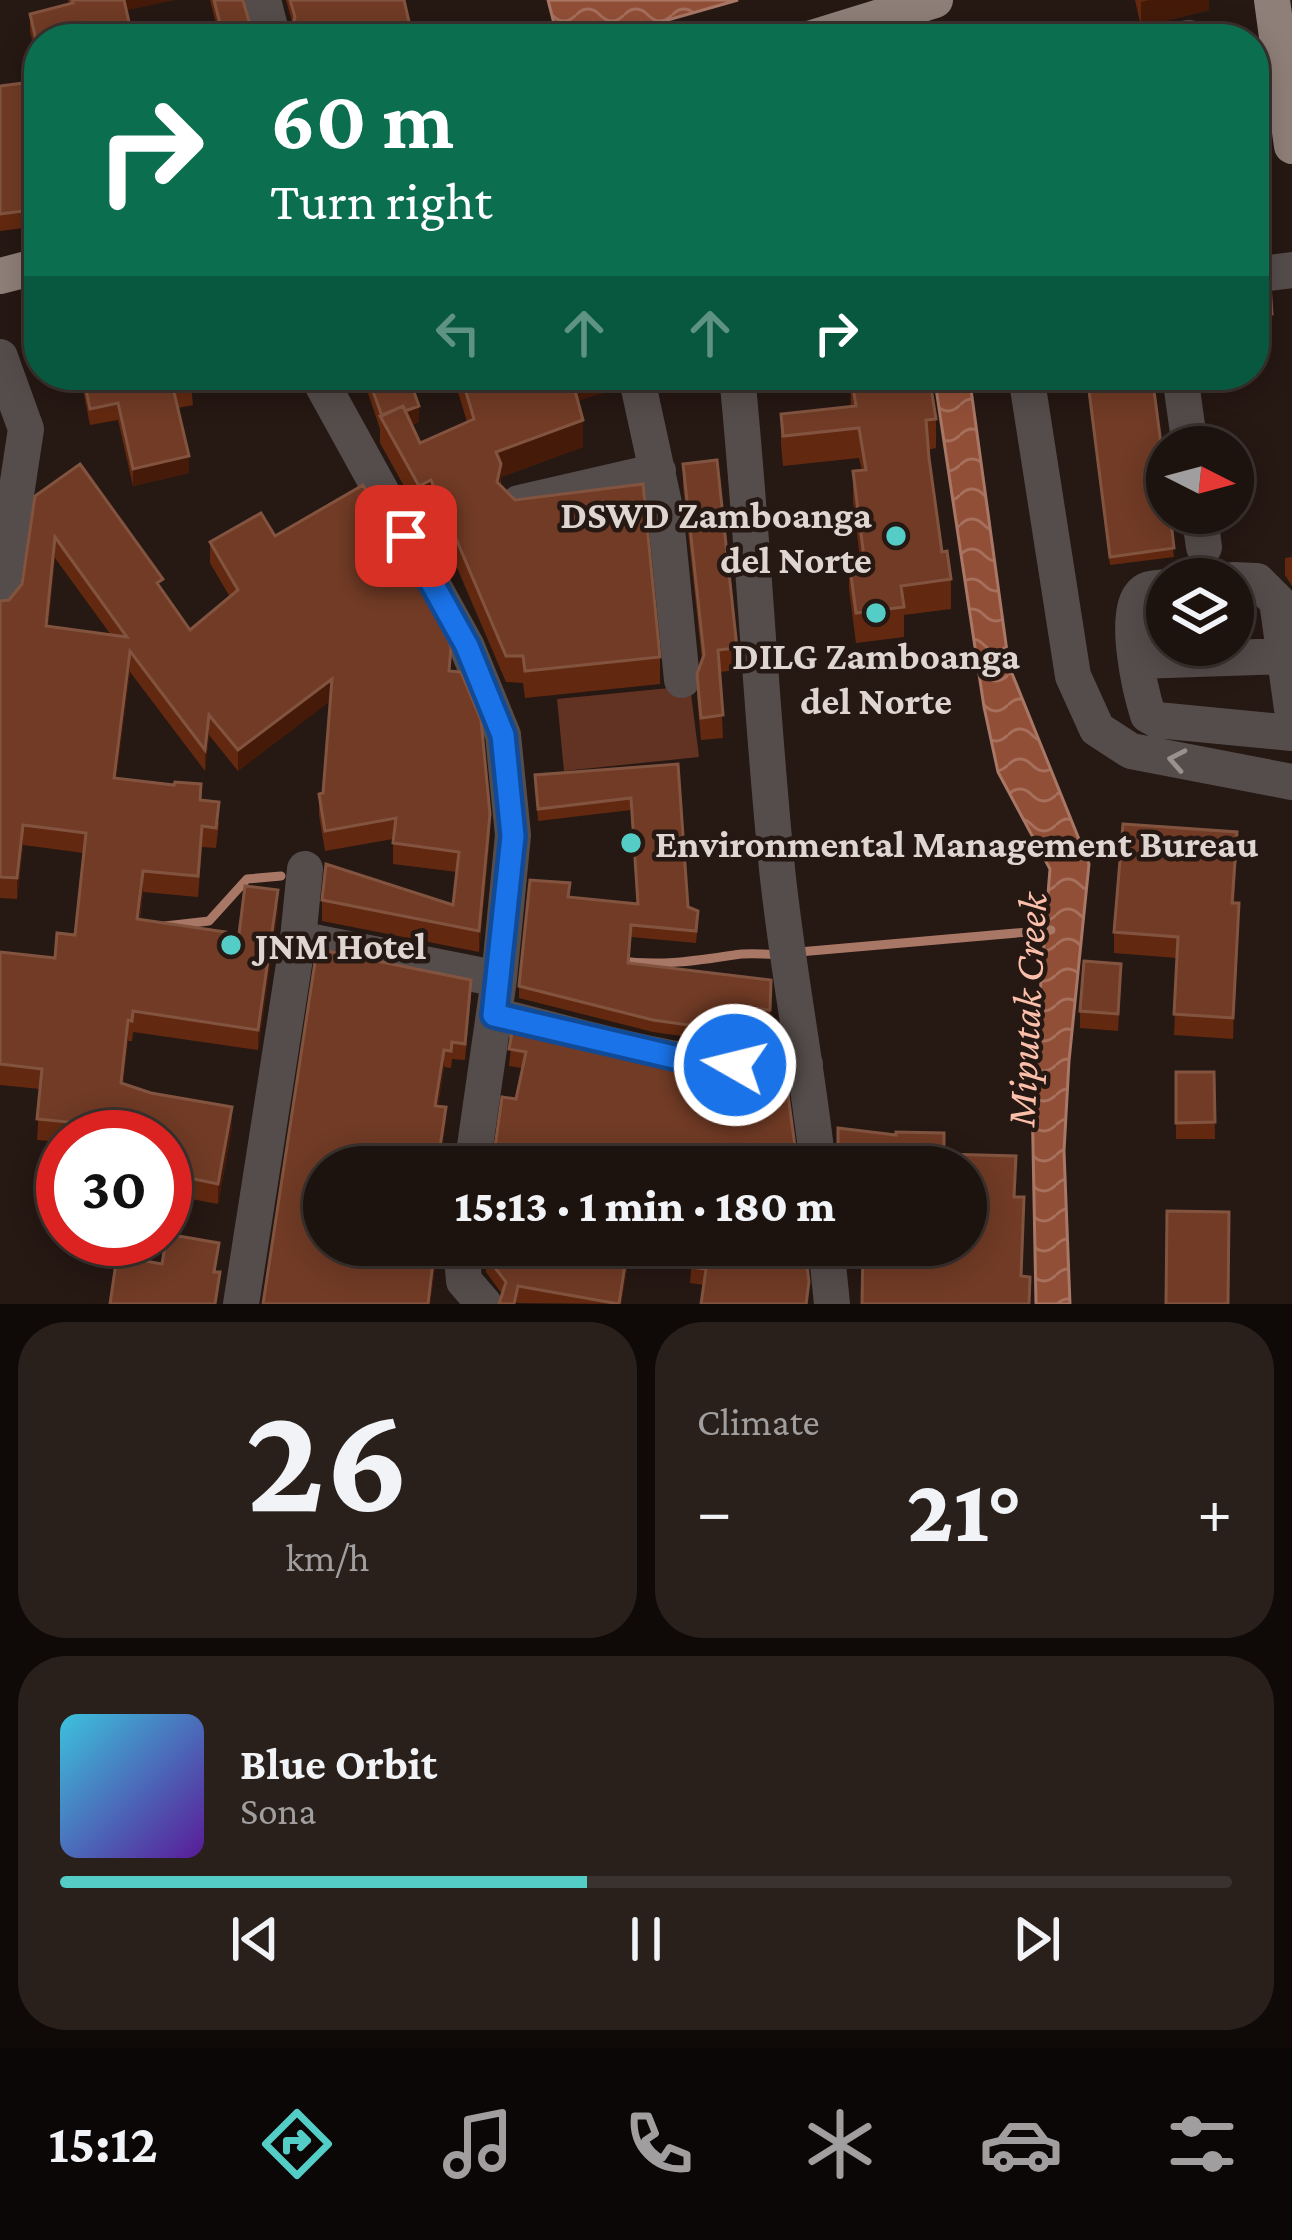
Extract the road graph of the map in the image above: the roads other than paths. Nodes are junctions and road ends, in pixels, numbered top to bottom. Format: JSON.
{"nodes":[{"id":1,"x":935,"y":0,"type":"edge"},
{"id":2,"x":1272,"y":0,"type":"edge"},
{"id":3,"x":857,"y":24,"type":"edge"},
{"id":4,"x":1292,"y":146,"type":"edge"},
{"id":5,"x":0,"y":357,"type":"edge"},
{"id":6,"x":325,"y":390,"type":"edge"},
{"id":7,"x":639,"y":390,"type":"edge"},
{"id":8,"x":726,"y":390,"type":"edge"},
{"id":9,"x":739,"y":390,"type":"edge"},
{"id":10,"x":1037,"y":390,"type":"edge"},
{"id":11,"x":1182,"y":390,"type":"edge"},
{"id":12,"x":1187,"y":426,"type":"edge"},
{"id":13,"x":744,"y":442,"type":"junction"},
{"id":14,"x":658,"y":471,"type":"junction"},
{"id":15,"x":519,"y":503,"type":"edge"},
{"id":16,"x":1254,"y":580,"type":"edge"},
{"id":17,"x":1146,"y":590,"type":"edge"},
{"id":18,"x":0,"y":600,"type":"edge"},
{"id":19,"x":1284,"y":656,"type":"junction"},
{"id":20,"x":1137,"y":661,"type":"junction"},
{"id":21,"x":682,"y":680,"type":"dead end"},
{"id":22,"x":1292,"y":709,"type":"edge"},
{"id":23,"x":1292,"y":734,"type":"edge"},
{"id":24,"x":1292,"y":782,"type":"edge"},
{"id":25,"x":305,"y":869,"type":"dead end"},
{"id":26,"x":298,"y":940,"type":"junction"},
{"id":27,"x":498,"y":982,"type":"junction"},
{"id":28,"x":805,"y":1064,"type":"junction"},
{"id":29,"x":475,"y":1146,"type":"edge"},
{"id":30,"x":815,"y":1146,"type":"edge"},
{"id":31,"x":463,"y":1266,"type":"edge"},
{"id":32,"x":828,"y":1266,"type":"edge"},
{"id":33,"x":241,"y":1304,"type":"edge"},
{"id":34,"x":484,"y":1304,"type":"edge"},
{"id":35,"x":832,"y":1304,"type":"edge"}],
"edges":[{"from":1,"to":3,"type":"main road"},
{"from":2,"to":4,"type":"main road"},
{"from":5,"to":18,"type":"street"},
{"from":6,"to":27,"type":"street"},
{"from":7,"to":14,"type":"street"},
{"from":8,"to":13,"type":"street"},
{"from":9,"to":13,"type":"street"},
{"from":24,"to":10,"type":"street","one_way":true},
{"from":11,"to":12,"type":"street"},
{"from":13,"to":28,"type":"street"},
{"from":14,"to":15,"type":"street"},
{"from":14,"to":21,"type":"street"},
{"from":16,"to":19,"type":"street"},
{"from":17,"to":20,"type":"street"},
{"from":19,"to":20,"type":"street"},
{"from":19,"to":22,"type":"street"},
{"from":20,"to":23,"type":"street"},
{"from":25,"to":26,"type":"street"},
{"from":26,"to":27,"type":"street"},
{"from":26,"to":33,"type":"street"},
{"from":27,"to":28,"type":"street"},
{"from":27,"to":29,"type":"street"},
{"from":28,"to":30,"type":"street"},
{"from":31,"to":34,"type":"street"},
{"from":32,"to":35,"type":"street"}]}
